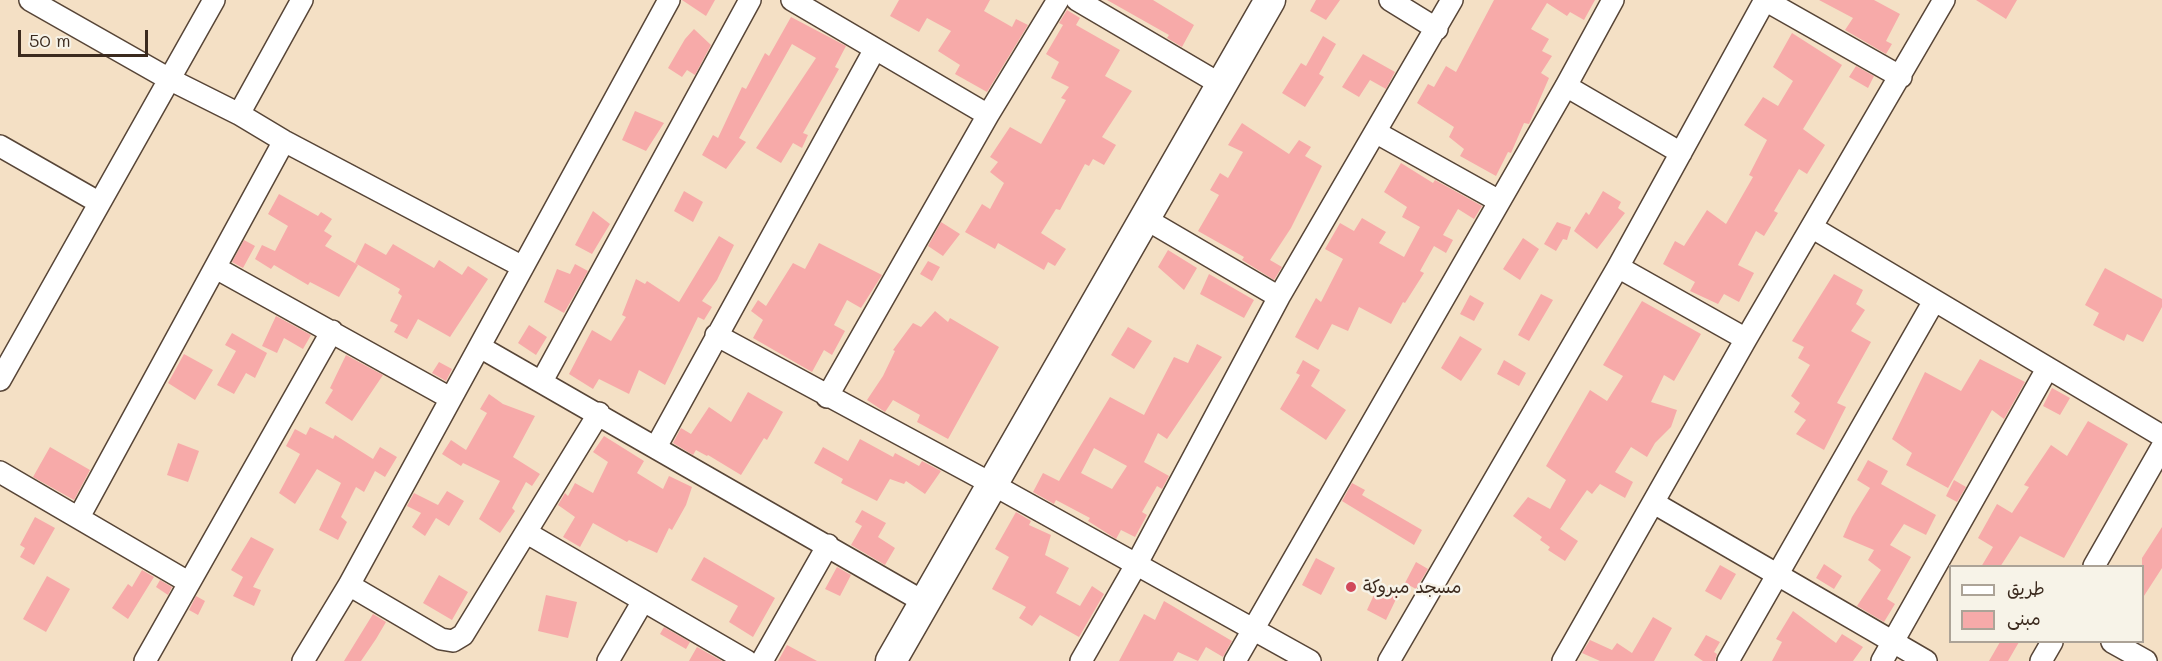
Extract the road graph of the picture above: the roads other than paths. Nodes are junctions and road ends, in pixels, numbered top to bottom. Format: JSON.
{"nodes":[{"id":1,"x":30,"y":0,"type":"edge"},
{"id":2,"x":214,"y":0,"type":"edge"},
{"id":3,"x":302,"y":0,"type":"edge"},
{"id":4,"x":669,"y":0,"type":"edge"},
{"id":5,"x":750,"y":0,"type":"edge"},
{"id":6,"x":792,"y":0,"type":"edge"},
{"id":7,"x":1058,"y":0,"type":"edge"},
{"id":8,"x":1077,"y":0,"type":"edge"},
{"id":9,"x":1270,"y":0,"type":"edge"},
{"id":10,"x":1390,"y":0,"type":"edge"},
{"id":11,"x":1452,"y":0,"type":"edge"},
{"id":12,"x":1613,"y":0,"type":"edge"},
{"id":13,"x":1765,"y":0,"type":"edge"},
{"id":14,"x":1944,"y":0,"type":"edge"},
{"id":15,"x":57,"y":7,"type":"edge"},
{"id":16,"x":1437,"y":29,"type":"junction"},
{"id":17,"x":875,"y":49,"type":"junction"},
{"id":18,"x":1901,"y":77,"type":"junction"},
{"id":19,"x":169,"y":79,"type":"junction"},
{"id":20,"x":1220,"y":84,"type":"junction"},
{"id":21,"x":1566,"y":87,"type":"junction"},
{"id":22,"x":239,"y":114,"type":"junction"},
{"id":23,"x":988,"y":115,"type":"junction"},
{"id":24,"x":1377,"y":133,"type":"junction"},
{"id":25,"x":284,"y":141,"type":"junction"},
{"id":26,"x":0,"y":146,"type":"edge"},
{"id":27,"x":1682,"y":153,"type":"junction"},
{"id":28,"x":1500,"y":201,"type":"junction"},
{"id":29,"x":98,"y":202,"type":"junction"},
{"id":30,"x":1144,"y":218,"type":"junction"},
{"id":31,"x":1813,"y":228,"type":"junction"},
{"id":32,"x":523,"y":267,"type":"junction"},
{"id":33,"x":1618,"y":267,"type":"junction"},
{"id":34,"x":216,"y":268,"type":"junction"},
{"id":35,"x":1279,"y":297,"type":"junction"},
{"id":36,"x":1934,"y":301,"type":"junction"},
{"id":37,"x":332,"y":331,"type":"junction"},
{"id":38,"x":716,"y":335,"type":"junction"},
{"id":39,"x":1746,"y":339,"type":"junction"},
{"id":40,"x":480,"y":347,"type":"junction"},
{"id":41,"x":2047,"y":369,"type":"junction"},
{"id":42,"x":0,"y":380,"type":"edge"},
{"id":43,"x":542,"y":381,"type":"junction"},
{"id":44,"x":827,"y":397,"type":"junction"},
{"id":45,"x":450,"y":398,"type":"junction"},
{"id":46,"x":599,"y":413,"type":"junction"},
{"id":47,"x":2162,"y":436,"type":"edge"},
{"id":48,"x":656,"y":447,"type":"junction"},
{"id":49,"x":2162,"y":447,"type":"edge"},
{"id":50,"x":0,"y":472,"type":"edge"},
{"id":51,"x":992,"y":484,"type":"junction"},
{"id":52,"x":1654,"y":503,"type":"junction"},
{"id":53,"x":79,"y":517,"type":"junction"},
{"id":54,"x":527,"y":533,"type":"junction"},
{"id":55,"x":828,"y":545,"type":"junction"},
{"id":56,"x":1136,"y":565,"type":"junction"},
{"id":57,"x":2095,"y":565,"type":"edge"},
{"id":58,"x":1778,"y":575,"type":"junction"},
{"id":59,"x":188,"y":582,"type":"junction"},
{"id":60,"x":349,"y":585,"type":"junction"},
{"id":61,"x":644,"y":601,"type":"junction"},
{"id":62,"x":924,"y":602,"type":"junction"},
{"id":63,"x":1253,"y":628,"type":"junction"},
{"id":64,"x":1893,"y":642,"type":"junction"},
{"id":65,"x":2051,"y":643,"type":"edge"},
{"id":66,"x":2114,"y":643,"type":"edge"},
{"id":67,"x":145,"y":661,"type":"edge"},
{"id":68,"x":303,"y":661,"type":"edge"},
{"id":69,"x":608,"y":661,"type":"edge"},
{"id":70,"x":747,"y":661,"type":"edge"},
{"id":71,"x":762,"y":661,"type":"edge"},
{"id":72,"x":891,"y":661,"type":"edge"},
{"id":73,"x":1081,"y":661,"type":"edge"},
{"id":74,"x":1235,"y":661,"type":"edge"},
{"id":75,"x":1310,"y":661,"type":"edge"},
{"id":76,"x":1389,"y":661,"type":"edge"},
{"id":77,"x":1563,"y":661,"type":"edge"},
{"id":78,"x":1728,"y":661,"type":"edge"},
{"id":79,"x":1882,"y":661,"type":"edge"},
{"id":80,"x":1926,"y":661,"type":"edge"},
{"id":81,"x":2041,"y":661,"type":"edge"},
{"id":82,"x":2146,"y":661,"type":"edge"}],
"edges":[{"from":1,"to":15,"type":"street"},
{"from":2,"to":19,"type":"street"},
{"from":3,"to":22,"type":"street"},
{"from":4,"to":32,"type":"street"},
{"from":5,"to":43,"type":"street"},
{"from":6,"to":17,"type":"street"},
{"from":7,"to":23,"type":"street"},
{"from":8,"to":20,"type":"street"},
{"from":9,"to":20,"type":"street"},
{"from":10,"to":16,"type":"street"},
{"from":11,"to":16,"type":"street"},
{"from":12,"to":21,"type":"street"},
{"from":13,"to":18,"type":"street"},
{"from":13,"to":27,"type":"street"},
{"from":14,"to":18,"type":"street"},
{"from":15,"to":19,"type":"street"},
{"from":16,"to":24,"type":"street"},
{"from":17,"to":23,"type":"street"},
{"from":17,"to":38,"type":"street"},
{"from":18,"to":31,"type":"street"},
{"from":19,"to":22,"type":"street"},
{"from":19,"to":29,"type":"street"},
{"from":20,"to":30,"type":"street"},
{"from":21,"to":27,"type":"street"},
{"from":21,"to":28,"type":"street"},
{"from":22,"to":25,"type":"street"},
{"from":23,"to":44,"type":"street"},
{"from":24,"to":28,"type":"street"},
{"from":24,"to":35,"type":"street"},
{"from":25,"to":32,"type":"street"},
{"from":25,"to":34,"type":"street"},
{"from":26,"to":29,"type":"street"},
{"from":27,"to":33,"type":"street"},
{"from":28,"to":63,"type":"street"},
{"from":29,"to":42,"type":"street"},
{"from":30,"to":35,"type":"street"},
{"from":30,"to":51,"type":"street"},
{"from":31,"to":36,"type":"street"},
{"from":31,"to":39,"type":"street"},
{"from":32,"to":40,"type":"street"},
{"from":33,"to":39,"type":"street"},
{"from":33,"to":76,"type":"street"},
{"from":34,"to":37,"type":"street"},
{"from":34,"to":53,"type":"street"},
{"from":35,"to":56,"type":"street"},
{"from":36,"to":41,"type":"street"},
{"from":36,"to":58,"type":"street"},
{"from":37,"to":45,"type":"street"},
{"from":37,"to":59,"type":"street"},
{"from":38,"to":44,"type":"street"},
{"from":38,"to":48,"type":"street"},
{"from":39,"to":52,"type":"street"},
{"from":40,"to":43,"type":"street"},
{"from":40,"to":45,"type":"street"},
{"from":41,"to":47,"type":"street"},
{"from":41,"to":64,"type":"street"},
{"from":43,"to":46,"type":"street"},
{"from":44,"to":51,"type":"street"},
{"from":45,"to":60,"type":"street"},
{"from":46,"to":48,"type":"street"},
{"from":46,"to":54,"type":"street"},
{"from":48,"to":55,"type":"street"},
{"from":49,"to":57,"type":"street"},
{"from":50,"to":53,"type":"street"},
{"from":51,"to":56,"type":"street"},
{"from":51,"to":62,"type":"street"},
{"from":52,"to":58,"type":"street"},
{"from":52,"to":77,"type":"street"},
{"from":53,"to":59,"type":"street"},
{"from":54,"to":60,"type":"street"},
{"from":54,"to":61,"type":"street"},
{"from":55,"to":62,"type":"street"},
{"from":55,"to":71,"type":"street"},
{"from":56,"to":63,"type":"street"},
{"from":56,"to":73,"type":"street"},
{"from":58,"to":64,"type":"street"},
{"from":58,"to":78,"type":"street"},
{"from":59,"to":67,"type":"street"},
{"from":60,"to":68,"type":"street"},
{"from":61,"to":69,"type":"street"},
{"from":61,"to":70,"type":"street"},
{"from":62,"to":72,"type":"street"},
{"from":63,"to":74,"type":"street"},
{"from":63,"to":75,"type":"street"},
{"from":64,"to":79,"type":"street"},
{"from":64,"to":80,"type":"street"},
{"from":65,"to":81,"type":"street"},
{"from":66,"to":82,"type":"street"}]}
